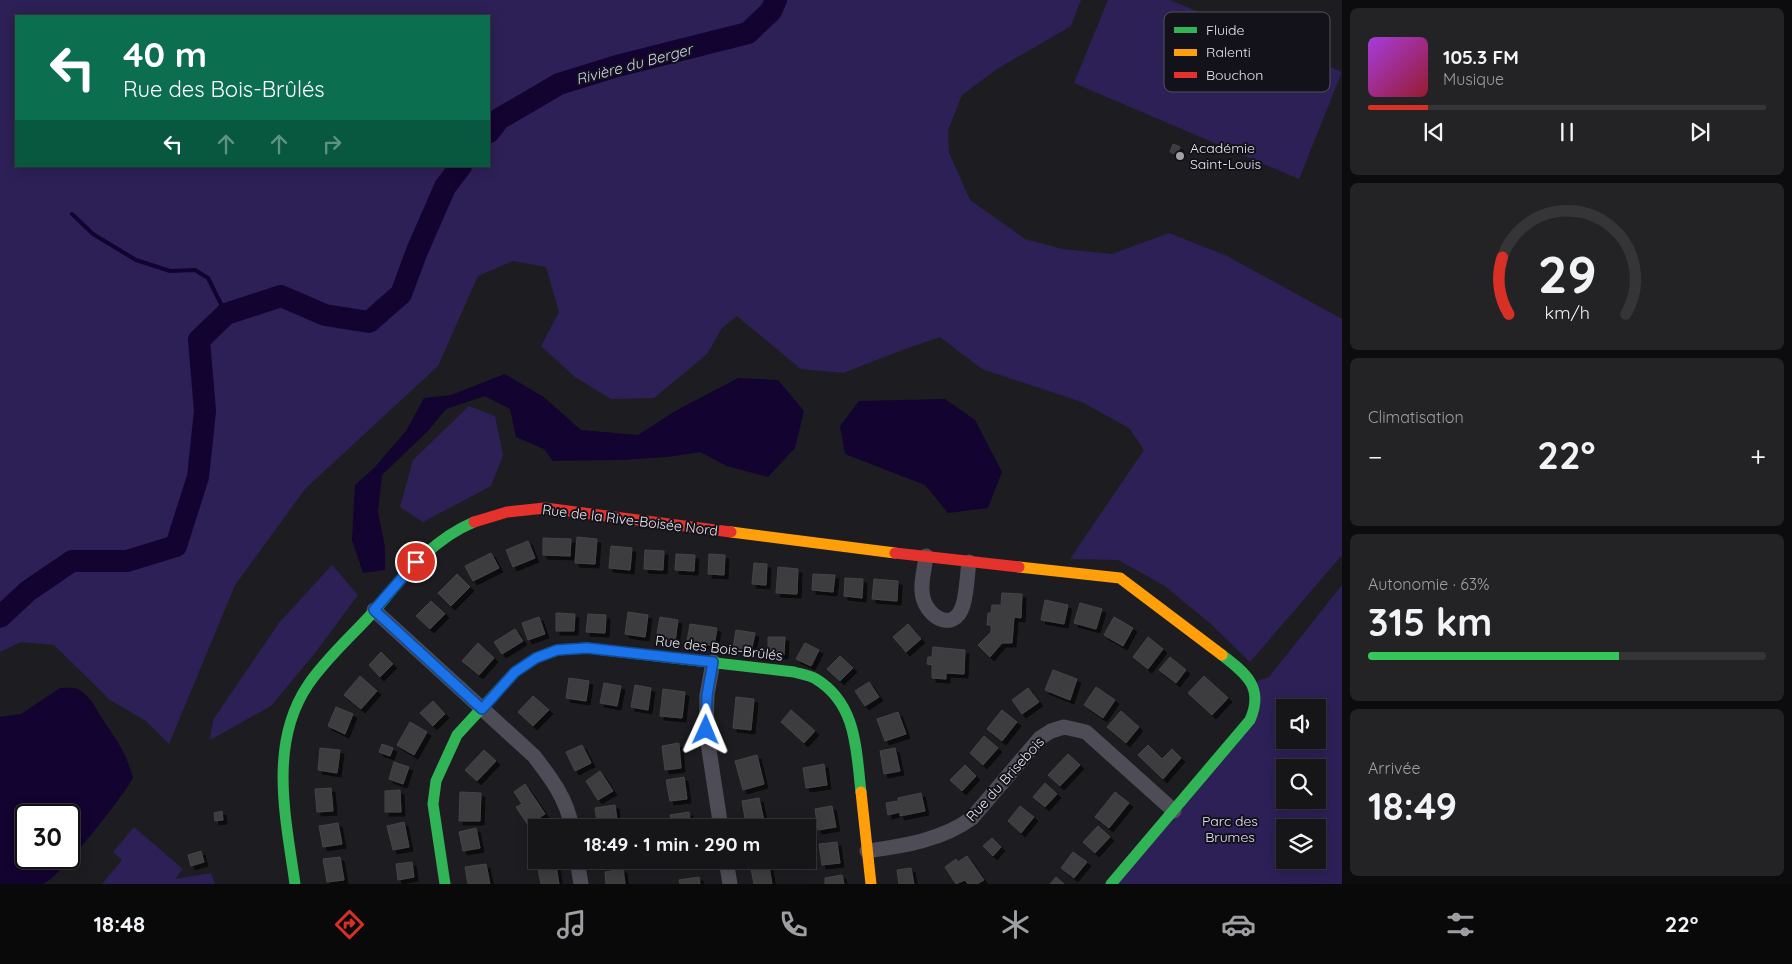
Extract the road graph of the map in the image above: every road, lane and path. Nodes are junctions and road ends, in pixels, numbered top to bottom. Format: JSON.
{"nodes":[{"id":1,"x":926,"y":556,"type":"junction"},
{"id":2,"x":969,"y":562,"type":"junction"},
{"id":3,"x":374,"y":610,"type":"junction"},
{"id":4,"x":713,"y":662,"type":"junction"},
{"id":5,"x":482,"y":709,"type":"junction"},
{"id":6,"x":1174,"y":812,"type":"junction"},
{"id":7,"x":570,"y":819,"type":"edge"},
{"id":8,"x":720,"y":819,"type":"edge"},
{"id":9,"x":867,"y":851,"type":"junction"},
{"id":10,"x":578,"y":869,"type":"edge"},
{"id":11,"x":728,"y":869,"type":"edge"},
{"id":12,"x":295,"y":884,"type":"edge"},
{"id":13,"x":445,"y":884,"type":"edge"},
{"id":14,"x":581,"y":884,"type":"edge"},
{"id":15,"x":730,"y":884,"type":"edge"},
{"id":16,"x":871,"y":884,"type":"edge"},
{"id":17,"x":1111,"y":884,"type":"edge"}],
"edges":[{"from":1,"to":2,"type":"street","name":"Rue de la Rive-Boisée Nord"},
{"from":1,"to":2,"type":"street"},
{"from":1,"to":3,"type":"street","name":"Rue de la Rive-Boisée Nord"},
{"from":2,"to":6,"type":"street","name":"Rue de la Rive-Boisée Nord"},
{"from":3,"to":5,"type":"street"},
{"from":3,"to":12,"type":"street","name":"Rue de la Rive-Boisée Nord"},
{"from":4,"to":5,"type":"street","name":"Rue des Bois-Brûlés"},
{"from":4,"to":8,"type":"street"},
{"from":4,"to":9,"type":"street","name":"Rue des Bois-Brûlés"},
{"from":5,"to":7,"type":"street"},
{"from":5,"to":13,"type":"street","name":"Rue des Bois-Brûlés"},
{"from":6,"to":9,"type":"street","name":"Rue du Brisebois"},
{"from":6,"to":17,"type":"street","name":"Rue de la Rive-Boisée Nord"},
{"from":9,"to":16,"type":"street","name":"Rue des Bois-Brûlés"},
{"from":10,"to":14,"type":"street"},
{"from":11,"to":15,"type":"street"}]}
